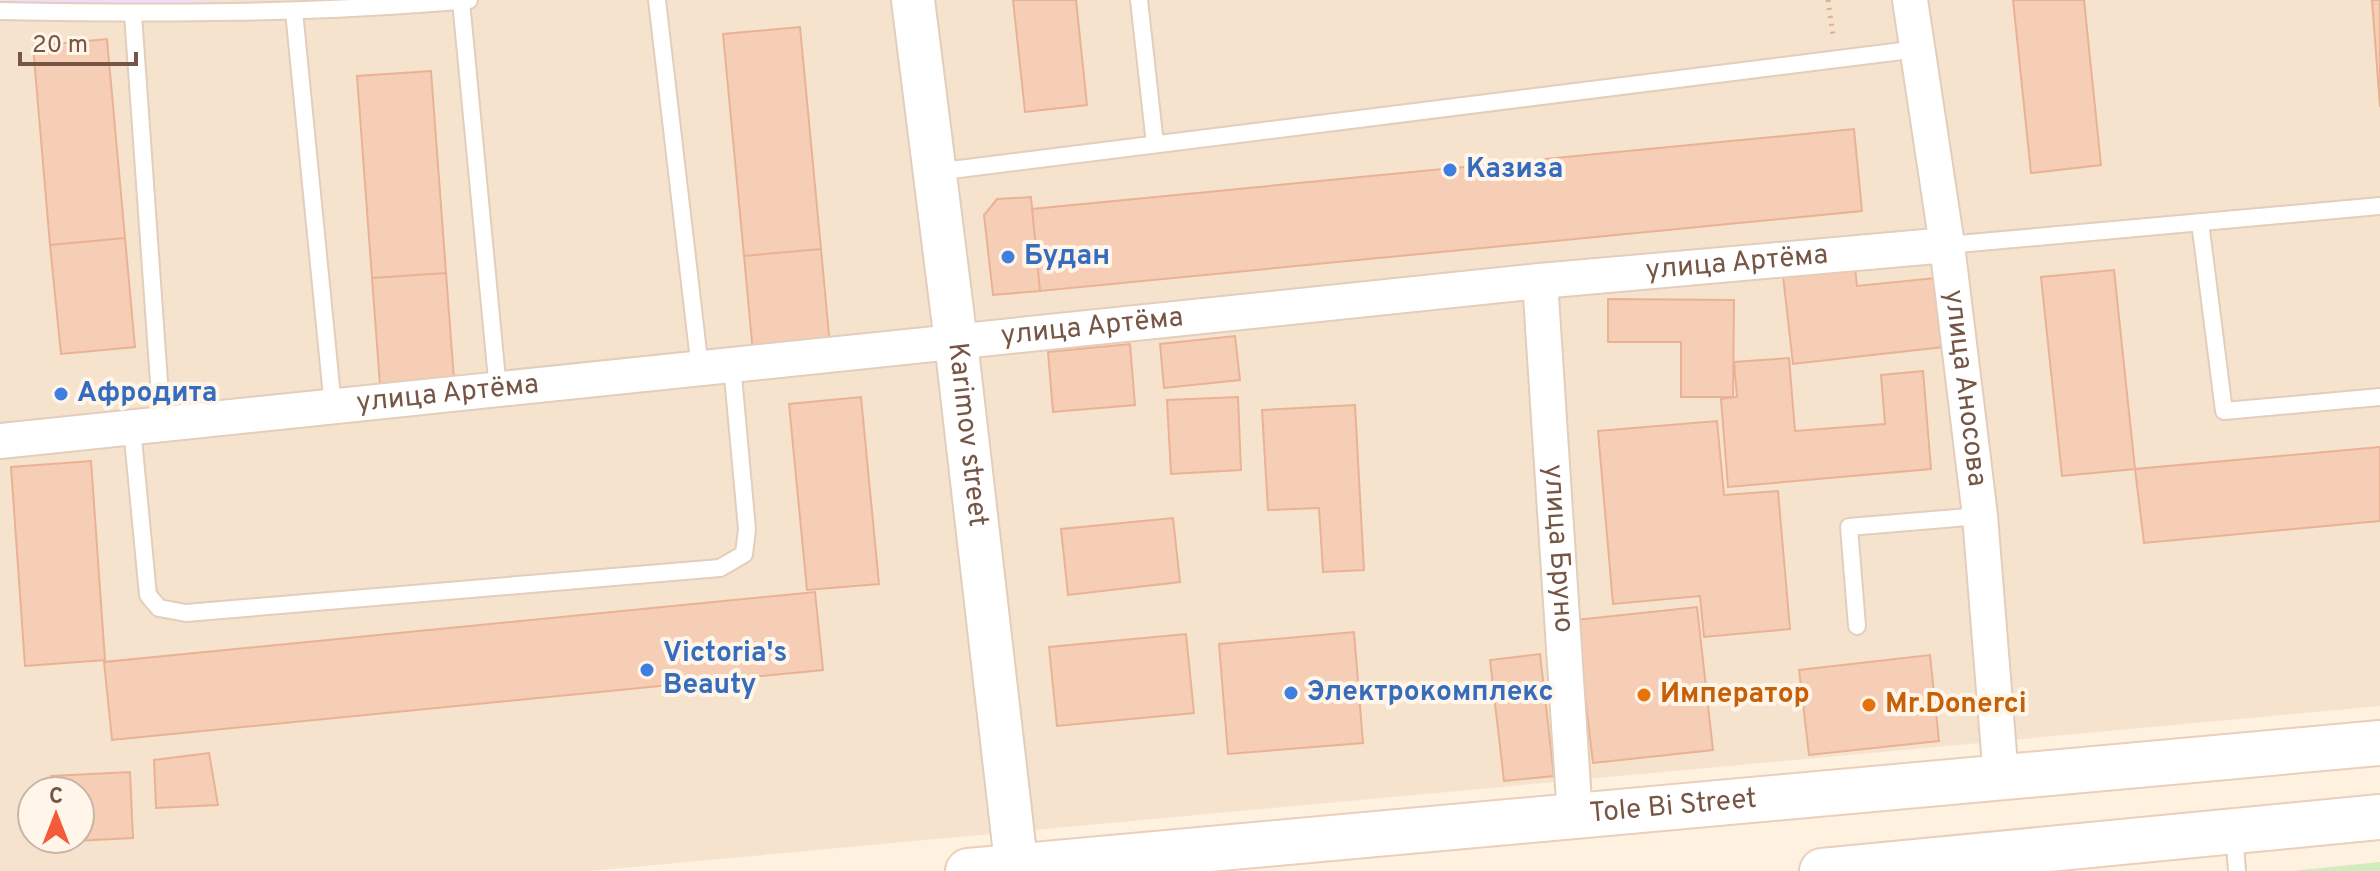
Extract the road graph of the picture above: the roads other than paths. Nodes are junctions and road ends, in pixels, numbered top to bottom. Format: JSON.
{"nodes":[{"id":1,"x":469,"y":0,"type":"edge"},
{"id":2,"x":657,"y":0,"type":"edge"},
{"id":3,"x":913,"y":0,"type":"edge"},
{"id":4,"x":1139,"y":0,"type":"edge"},
{"id":5,"x":1910,"y":0,"type":"edge"},
{"id":6,"x":461,"y":1,"type":"edge"},
{"id":7,"x":0,"y":11,"type":"edge"},
{"id":8,"x":294,"y":11,"type":"junction"},
{"id":9,"x":133,"y":14,"type":"junction"},
{"id":10,"x":1918,"y":49,"type":"junction"},
{"id":11,"x":1155,"y":144,"type":"junction"},
{"id":12,"x":934,"y":172,"type":"junction"},
{"id":13,"x":2380,"y":206,"type":"edge"},
{"id":14,"x":2200,"y":222,"type":"junction"},
{"id":15,"x":1947,"y":245,"type":"junction"},
{"id":16,"x":1540,"y":281,"type":"junction"},
{"id":17,"x":956,"y":342,"type":"junction"},
{"id":18,"x":716,"y":367,"type":"junction"},
{"id":19,"x":498,"y":390,"type":"junction"},
{"id":20,"x":2380,"y":397,"type":"edge"},
{"id":21,"x":333,"y":407,"type":"junction"},
{"id":22,"x":147,"y":426,"type":"junction"},
{"id":23,"x":0,"y":441,"type":"edge"},
{"id":24,"x":1980,"y":516,"type":"junction"},
{"id":25,"x":1857,"y":626,"type":"dead end"},
{"id":26,"x":2380,"y":743,"type":"edge"},
{"id":27,"x":2001,"y":778,"type":"junction"},
{"id":28,"x":1575,"y":817,"type":"junction"},
{"id":29,"x":2380,"y":817,"type":"edge"},
{"id":30,"x":2235,"y":851,"type":"edge"},
{"id":31,"x":1017,"y":869,"type":"edge"},
{"id":32,"x":968,"y":871,"type":"edge"},
{"id":33,"x":1822,"y":871,"type":"edge"}],
"edges":[{"from":1,"to":6,"type":"lane"},
{"from":2,"to":18,"type":"lane"},
{"from":3,"to":12,"type":"street","name":"Karimov street"},
{"from":4,"to":11,"type":"lane"},
{"from":5,"to":10,"type":"street","name":"улица Аносова"},
{"from":6,"to":8,"type":"lane"},
{"from":6,"to":19,"type":"lane"},
{"from":7,"to":9,"type":"lane"},
{"from":8,"to":9,"type":"lane"},
{"from":8,"to":21,"type":"lane"},
{"from":9,"to":22,"type":"lane"},
{"from":10,"to":11,"type":"lane"},
{"from":10,"to":15,"type":"street","name":"улица Аносова"},
{"from":11,"to":12,"type":"lane"},
{"from":12,"to":17,"type":"street","name":"Karimov street"},
{"from":13,"to":14,"type":"lane"},
{"from":14,"to":15,"type":"lane"},
{"from":14,"to":20,"type":"lane"},
{"from":15,"to":16,"type":"street","name":"улица Артёма"},
{"from":15,"to":24,"type":"street","name":"улица Аносова"},
{"from":16,"to":17,"type":"street","name":"улица Артёма"},
{"from":16,"to":28,"type":"street","name":"улица Бруно"},
{"from":17,"to":18,"type":"street","name":"улица Артёма"},
{"from":17,"to":31,"type":"street","name":"Karimov street"},
{"from":18,"to":19,"type":"street","name":"улица Артёма"},
{"from":18,"to":22,"type":"lane"},
{"from":19,"to":21,"type":"street","name":"улица Артёма"},
{"from":21,"to":22,"type":"street","name":"улица Артёма"},
{"from":22,"to":23,"type":"street","name":"улица Артёма"},
{"from":24,"to":25,"type":"lane"},
{"from":24,"to":27,"type":"street","name":"улица Аносова"},
{"from":26,"to":27,"type":"main road","name":"Tole Bi Street"},
{"from":27,"to":28,"type":"main road","name":"Tole Bi Street"},
{"from":28,"to":31,"type":"main road","name":"Tole Bi Street"},
{"from":29,"to":30,"type":"main road"},
{"from":30,"to":33,"type":"main road"},
{"from":31,"to":32,"type":"main road","name":"Tole Bi Street"}]}
